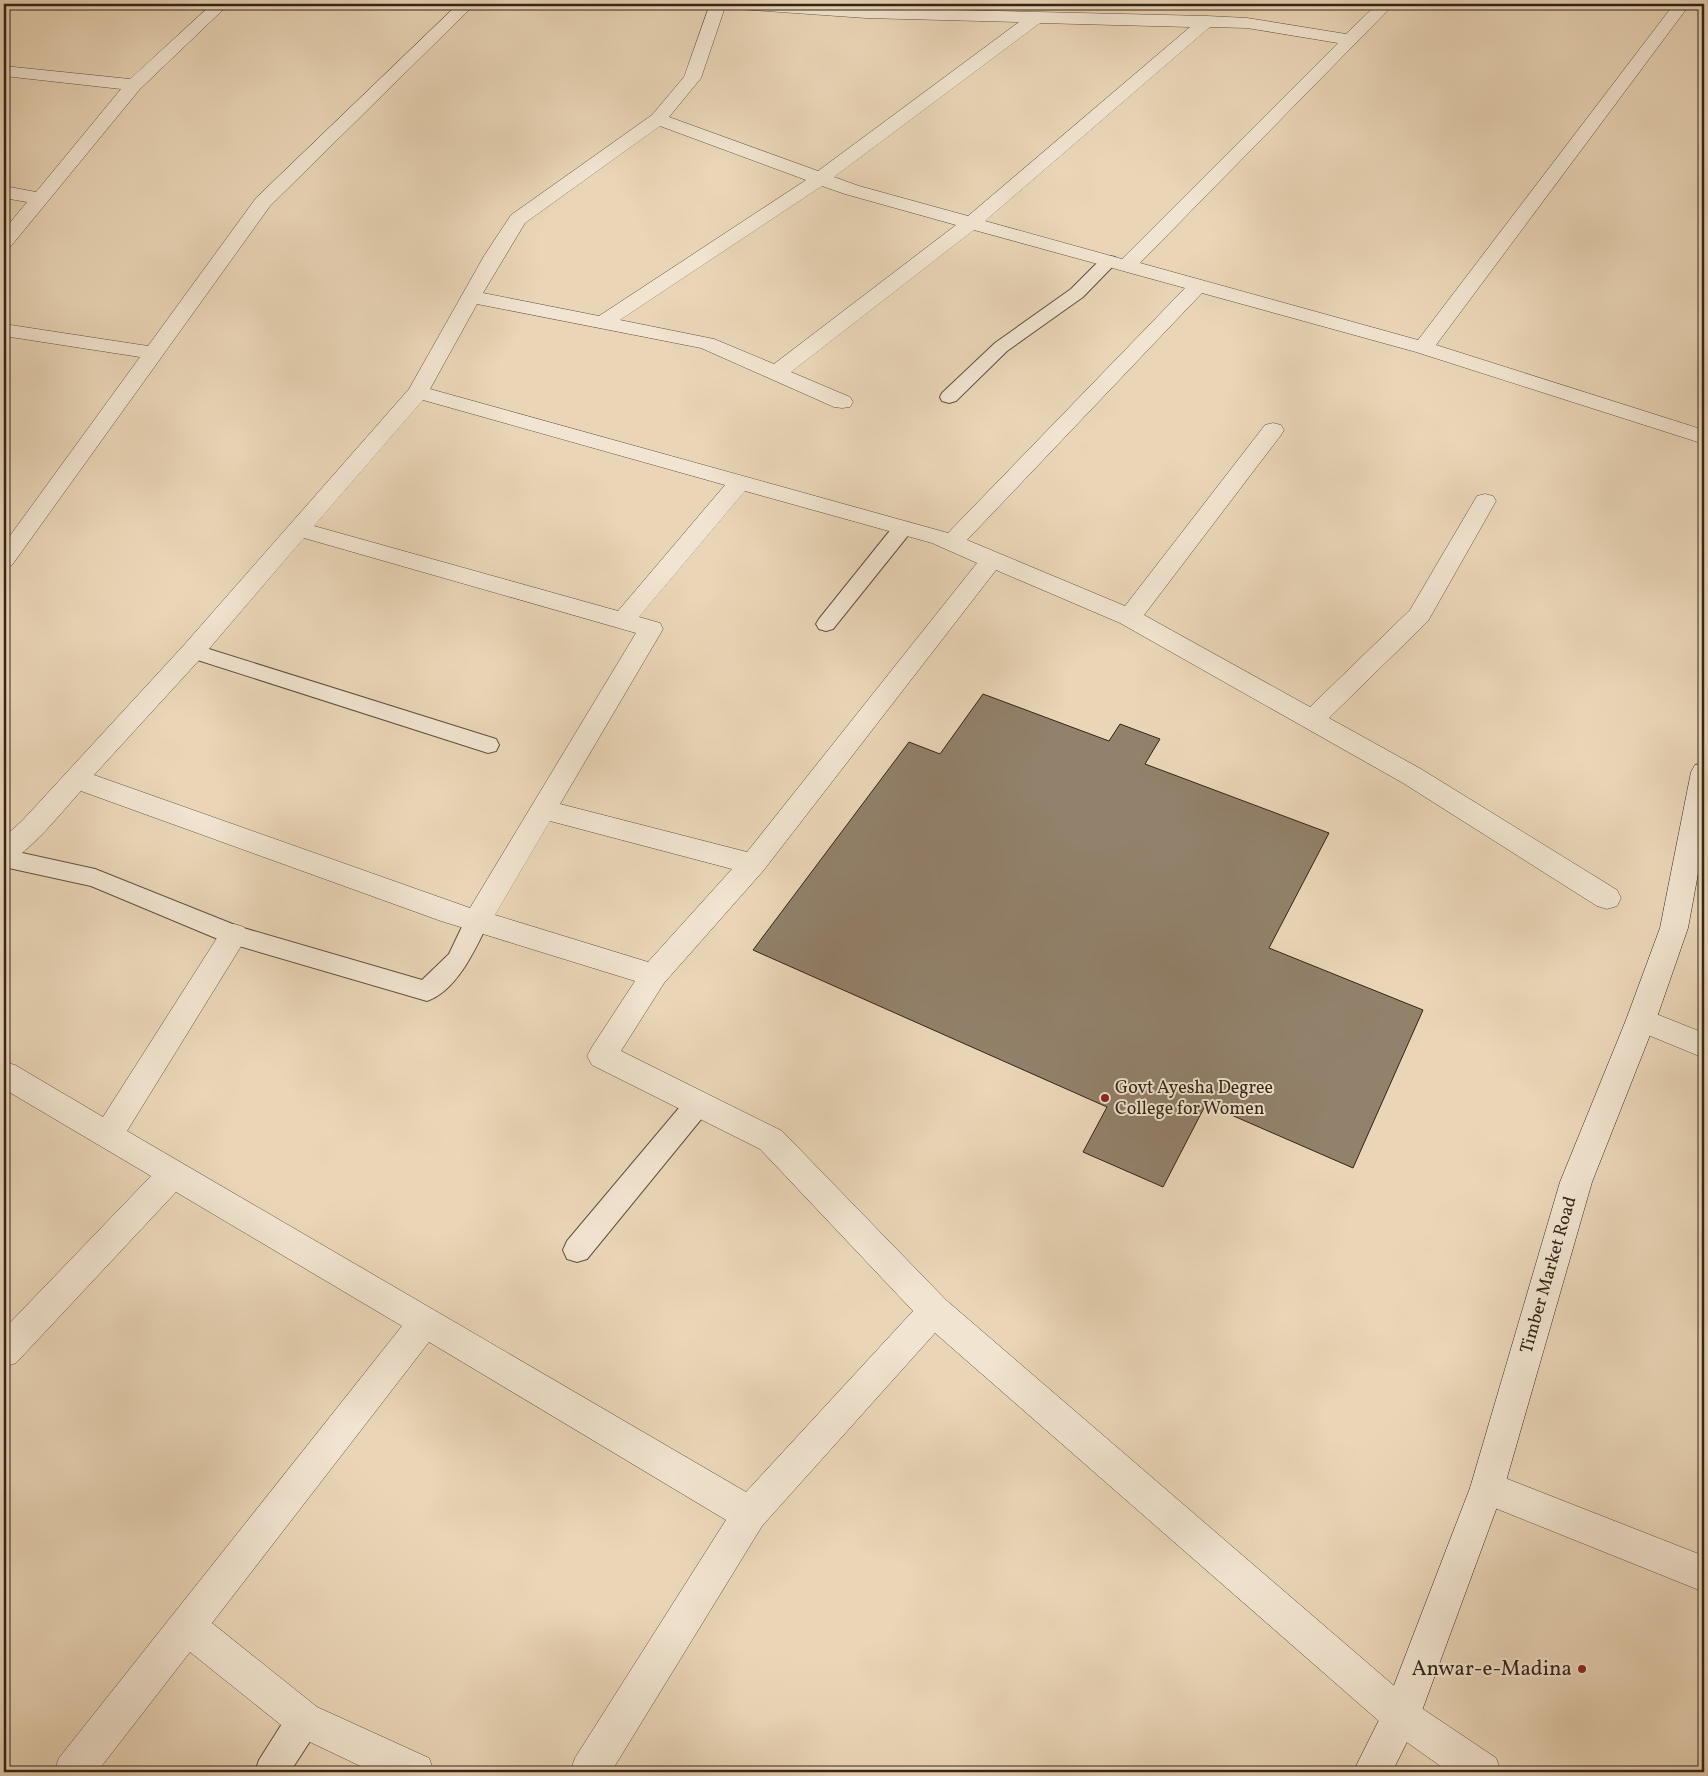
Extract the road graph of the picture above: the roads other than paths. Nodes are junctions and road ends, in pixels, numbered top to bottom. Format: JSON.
{"nodes":[{"id":1,"x":221,"y":4,"type":"edge"},
{"id":2,"x":467,"y":4,"type":"edge"},
{"id":3,"x":718,"y":4,"type":"edge"},
{"id":4,"x":738,"y":4,"type":"edge"},
{"id":5,"x":1386,"y":4,"type":"edge"},
{"id":6,"x":1682,"y":4,"type":"edge"},
{"id":7,"x":860,"y":8,"type":"edge"},
{"id":8,"x":1037,"y":17,"type":"junction"},
{"id":9,"x":1207,"y":21,"type":"junction"},
{"id":10,"x":1350,"y":40,"type":"junction"},
{"id":11,"x":4,"y":71,"type":"edge"},
{"id":12,"x":134,"y":85,"type":"junction"},
{"id":13,"x":658,"y":119,"type":"junction"},
{"id":14,"x":821,"y":178,"type":"junction"},
{"id":15,"x":4,"y":192,"type":"edge"},
{"id":16,"x":40,"y":198,"type":"junction"},
{"id":17,"x":971,"y":223,"type":"junction"},
{"id":18,"x":4,"y":242,"type":"edge"},
{"id":19,"x":1117,"y":263,"type":"junction"},
{"id":20,"x":1198,"y":286,"type":"junction"},
{"id":21,"x":471,"y":297,"type":"junction"},
{"id":22,"x":603,"y":322,"type":"junction"},
{"id":23,"x":4,"y":330,"type":"edge"},
{"id":24,"x":1423,"y":348,"type":"junction"},
{"id":25,"x":154,"y":352,"type":"junction"},
{"id":26,"x":776,"y":373,"type":"junction"},
{"id":27,"x":418,"y":392,"type":"junction"},
{"id":28,"x":949,"y":397,"type":"dead end"},
{"id":29,"x":842,"y":402,"type":"dead end"},
{"id":30,"x":1273,"y":430,"type":"dead end"},
{"id":31,"x":1704,"y":437,"type":"edge"},
{"id":32,"x":741,"y":481,"type":"junction"},
{"id":33,"x":1485,"y":501,"type":"dead end"},
{"id":34,"x":903,"y":528,"type":"junction"},
{"id":35,"x":298,"y":529,"type":"junction"},
{"id":36,"x":951,"y":543,"type":"junction"},
{"id":37,"x":4,"y":560,"type":"edge"},
{"id":38,"x":992,"y":560,"type":"junction"},
{"id":39,"x":1129,"y":617,"type":"junction"},
{"id":40,"x":623,"y":622,"type":"junction"},
{"id":41,"x":826,"y":624,"type":"dead end"},
{"id":42,"x":193,"y":651,"type":"junction"},
{"id":43,"x":1312,"y":720,"type":"junction"},
{"id":44,"x":488,"y":745,"type":"dead end"},
{"id":45,"x":1704,"y":772,"type":"edge"},
{"id":46,"x":76,"y":779,"type":"junction"},
{"id":47,"x":543,"y":809,"type":"junction"},
{"id":48,"x":4,"y":853,"type":"edge"},
{"id":49,"x":4,"y":858,"type":"edge"},
{"id":50,"x":753,"y":864,"type":"junction"},
{"id":51,"x":1607,"y":898,"type":"dead end"},
{"id":52,"x":477,"y":921,"type":"junction"},
{"id":53,"x":234,"y":935,"type":"junction"},
{"id":54,"x":654,"y":975,"type":"junction"},
{"id":55,"x":1641,"y":1020,"type":"junction"},
{"id":56,"x":1704,"y":1046,"type":"edge"},
{"id":57,"x":4,"y":1074,"type":"edge"},
{"id":58,"x":698,"y":1104,"type":"junction"},
{"id":59,"x":108,"y":1135,"type":"junction"},
{"id":60,"x":172,"y":1174,"type":"junction"},
{"id":61,"x":578,"y":1250,"type":"dead end"},
{"id":62,"x":934,"y":1311,"type":"junction"},
{"id":63,"x":425,"y":1322,"type":"junction"},
{"id":64,"x":4,"y":1352,"type":"edge"},
{"id":65,"x":1487,"y":1488,"type":"junction"},
{"id":66,"x":750,"y":1514,"type":"junction"},
{"id":67,"x":1704,"y":1574,"type":"edge"},
{"id":68,"x":187,"y":1627,"type":"junction"},
{"id":69,"x":1402,"y":1716,"type":"junction"},
{"id":70,"x":304,"y":1720,"type":"junction"},
{"id":71,"x":74,"y":1772,"type":"edge"},
{"id":72,"x":271,"y":1772,"type":"edge"},
{"id":73,"x":415,"y":1772,"type":"edge"},
{"id":74,"x":589,"y":1772,"type":"edge"},
{"id":75,"x":1372,"y":1772,"type":"edge"},
{"id":76,"x":1482,"y":1772,"type":"edge"}],
"edges":[{"from":1,"to":12,"type":"street"},
{"from":2,"to":25,"type":"street"},
{"from":3,"to":13,"type":"street"},
{"from":4,"to":7,"type":"street"},
{"from":5,"to":10,"type":"street"},
{"from":6,"to":24,"type":"street"},
{"from":7,"to":8,"type":"street"},
{"from":8,"to":9,"type":"street"},
{"from":8,"to":14,"type":"street"},
{"from":9,"to":10,"type":"street"},
{"from":9,"to":17,"type":"street"},
{"from":10,"to":19,"type":"street"},
{"from":11,"to":12,"type":"street"},
{"from":12,"to":16,"type":"street"},
{"from":13,"to":14,"type":"street"},
{"from":13,"to":21,"type":"street"},
{"from":14,"to":17,"type":"street"},
{"from":14,"to":22,"type":"street"},
{"from":15,"to":16,"type":"street"},
{"from":16,"to":18,"type":"street"},
{"from":17,"to":19,"type":"street"},
{"from":17,"to":26,"type":"street"},
{"from":19,"to":20,"type":"street"},
{"from":19,"to":28,"type":"lane"},
{"from":20,"to":24,"type":"street"},
{"from":20,"to":36,"type":"street"},
{"from":21,"to":22,"type":"street"},
{"from":21,"to":27,"type":"street"},
{"from":22,"to":26,"type":"street"},
{"from":23,"to":25,"type":"street"},
{"from":24,"to":31,"type":"street"},
{"from":25,"to":37,"type":"street"},
{"from":26,"to":29,"type":"street"},
{"from":27,"to":32,"type":"street"},
{"from":27,"to":35,"type":"street"},
{"from":30,"to":39,"type":"street"},
{"from":32,"to":34,"type":"street"},
{"from":32,"to":40,"type":"street"},
{"from":33,"to":43,"type":"street"},
{"from":34,"to":36,"type":"street"},
{"from":34,"to":41,"type":"lane"},
{"from":35,"to":40,"type":"street"},
{"from":35,"to":42,"type":"street"},
{"from":36,"to":38,"type":"street"},
{"from":38,"to":39,"type":"street"},
{"from":38,"to":50,"type":"street"},
{"from":39,"to":43,"type":"street"},
{"from":40,"to":47,"type":"street"},
{"from":42,"to":44,"type":"lane"},
{"from":42,"to":46,"type":"street"},
{"from":43,"to":51,"type":"street"},
{"from":45,"to":55,"type":"street","name":"Timber Market Road"},
{"from":46,"to":48,"type":"street"},
{"from":46,"to":52,"type":"street"},
{"from":47,"to":50,"type":"street"},
{"from":47,"to":52,"type":"street"},
{"from":49,"to":53,"type":"lane"},
{"from":50,"to":54,"type":"street"},
{"from":52,"to":53,"type":"lane"},
{"from":52,"to":54,"type":"street"},
{"from":53,"to":59,"type":"street"},
{"from":54,"to":58,"type":"street"},
{"from":55,"to":56,"type":"street"},
{"from":55,"to":65,"type":"street","name":"Timber Market Road"},
{"from":57,"to":59,"type":"street"},
{"from":58,"to":61,"type":"lane"},
{"from":58,"to":62,"type":"street"},
{"from":59,"to":60,"type":"street"},
{"from":60,"to":63,"type":"street"},
{"from":60,"to":64,"type":"street"},
{"from":62,"to":66,"type":"street"},
{"from":62,"to":69,"type":"street"},
{"from":63,"to":66,"type":"street"},
{"from":63,"to":68,"type":"street"},
{"from":65,"to":67,"type":"street"},
{"from":65,"to":69,"type":"street","name":"Timber Market Road"},
{"from":66,"to":74,"type":"street"},
{"from":68,"to":70,"type":"street"},
{"from":68,"to":71,"type":"street"},
{"from":69,"to":75,"type":"street","name":"Timber Market Road"},
{"from":69,"to":76,"type":"street"},
{"from":70,"to":72,"type":"lane"},
{"from":70,"to":73,"type":"street"}]}
